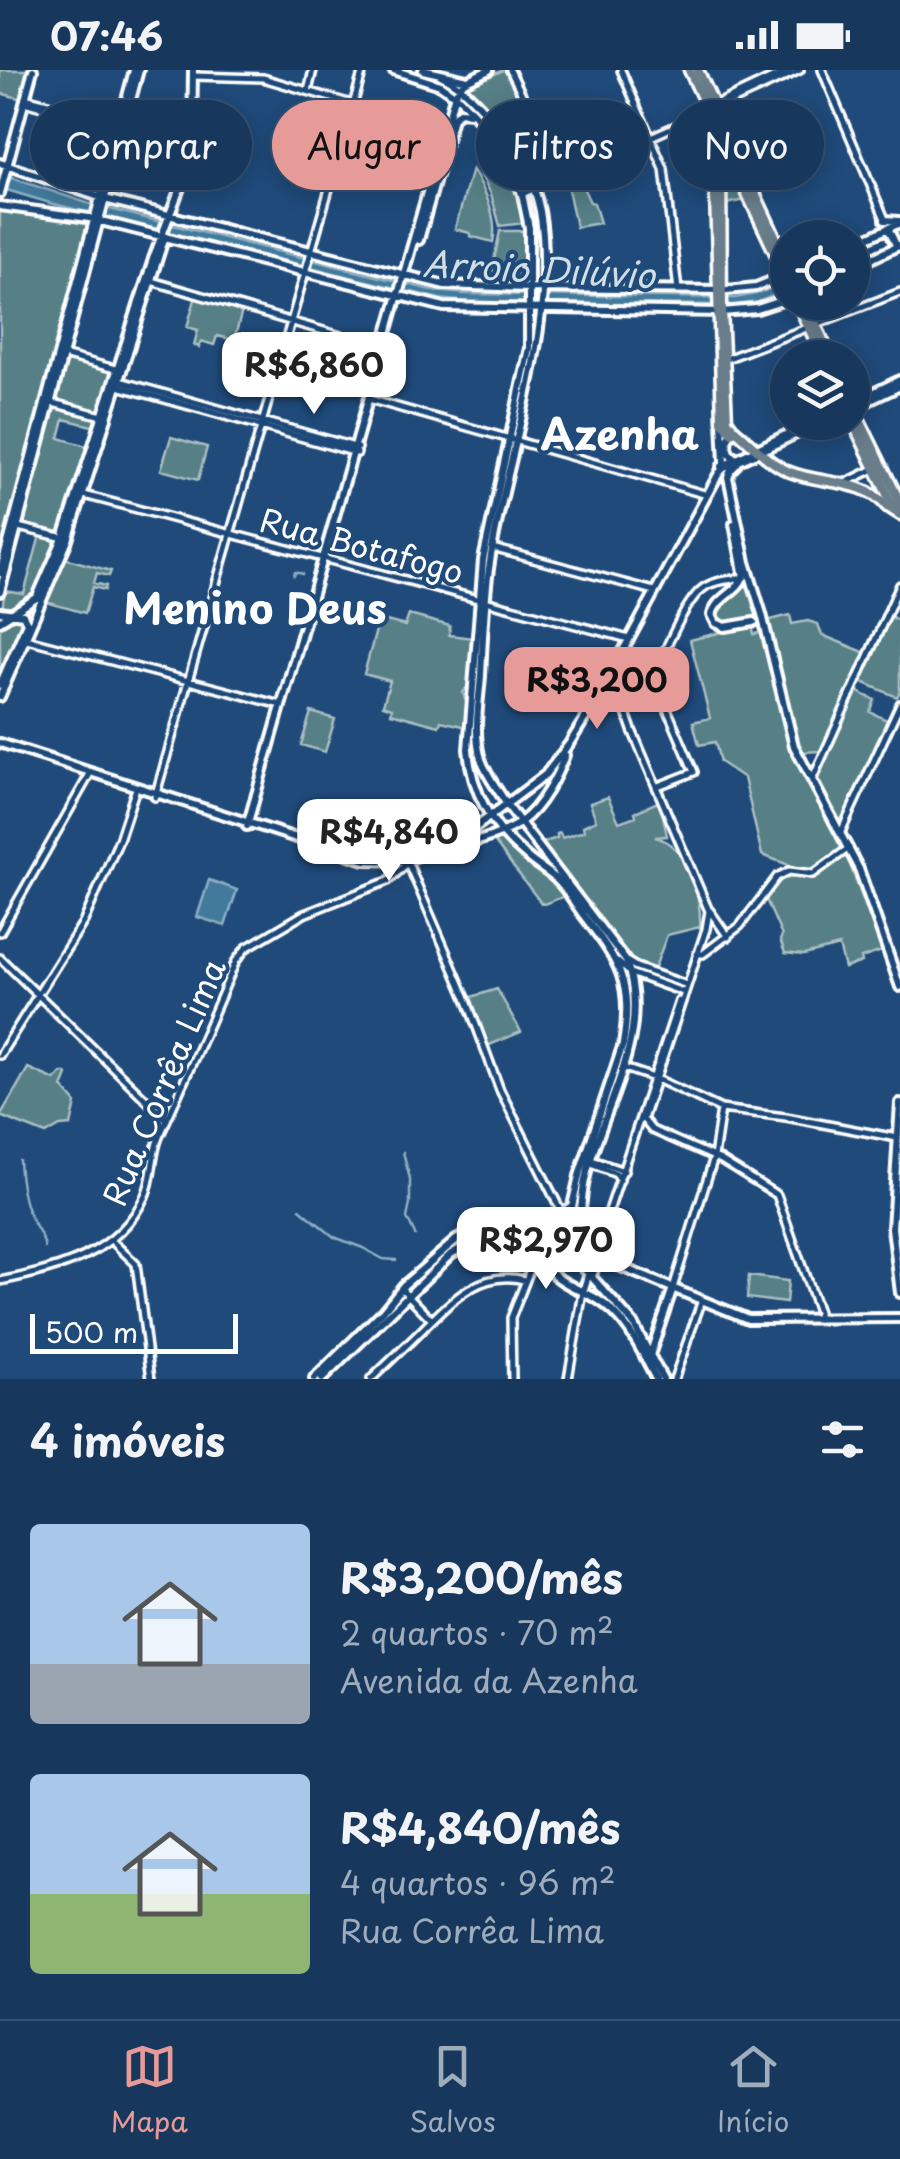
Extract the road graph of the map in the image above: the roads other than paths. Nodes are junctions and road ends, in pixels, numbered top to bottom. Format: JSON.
{"nodes":[{"id":1,"x":33,"y":70,"type":"edge"},
{"id":2,"x":136,"y":70,"type":"edge"},
{"id":3,"x":314,"y":70,"type":"edge"},
{"id":4,"x":363,"y":70,"type":"edge"},
{"id":5,"x":393,"y":70,"type":"edge"},
{"id":6,"x":424,"y":70,"type":"edge"},
{"id":7,"x":489,"y":70,"type":"edge"},
{"id":8,"x":497,"y":70,"type":"edge"},
{"id":9,"x":510,"y":70,"type":"edge"},
{"id":10,"x":622,"y":70,"type":"edge"},
{"id":11,"x":689,"y":70,"type":"edge"},
{"id":12,"x":698,"y":70,"type":"edge"},
{"id":13,"x":800,"y":70,"type":"edge"},
{"id":14,"x":822,"y":70,"type":"edge"},
{"id":15,"x":790,"y":71,"type":"edge"},
{"id":16,"x":193,"y":73,"type":"edge"},
{"id":17,"x":440,"y":74,"type":"junction"},
{"id":18,"x":468,"y":80,"type":"junction"},
{"id":19,"x":308,"y":91,"type":"junction"},
{"id":20,"x":460,"y":92,"type":"junction"},
{"id":21,"x":25,"y":100,"type":"junction"},
{"id":22,"x":128,"y":100,"type":"edge"},
{"id":23,"x":338,"y":100,"type":"edge"},
{"id":24,"x":355,"y":100,"type":"edge"},
{"id":25,"x":524,"y":100,"type":"edge"},
{"id":26,"x":708,"y":100,"type":"edge"},
{"id":27,"x":710,"y":100,"type":"edge"},
{"id":28,"x":730,"y":100,"type":"edge"},
{"id":29,"x":30,"y":101,"type":"edge"},
{"id":30,"x":456,"y":103,"type":"edge"},
{"id":31,"x":476,"y":107,"type":"edge"},
{"id":32,"x":456,"y":114,"type":"edge"},
{"id":33,"x":476,"y":115,"type":"joint"},
{"id":34,"x":669,"y":129,"type":"edge"},
{"id":35,"x":651,"y":137,"type":"junction"},
{"id":36,"x":8,"y":165,"type":"edge"},
{"id":37,"x":98,"y":190,"type":"edge"},
{"id":38,"x":103,"y":190,"type":"edge"},
{"id":39,"x":105,"y":190,"type":"edge"},
{"id":40,"x":329,"y":190,"type":"edge"},
{"id":41,"x":429,"y":190,"type":"edge"},
{"id":42,"x":520,"y":190,"type":"edge"},
{"id":43,"x":534,"y":190,"type":"joint"},
{"id":44,"x":721,"y":190,"type":"edge"},
{"id":45,"x":745,"y":190,"type":"edge"},
{"id":46,"x":752,"y":190,"type":"edge"},
{"id":47,"x":0,"y":193,"type":"edge"},
{"id":48,"x":87,"y":193,"type":"junction"},
{"id":49,"x":522,"y":194,"type":"junction"},
{"id":50,"x":102,"y":201,"type":"junction"},
{"id":51,"x":4,"y":206,"type":"edge"},
{"id":52,"x":0,"y":214,"type":"edge"},
{"id":53,"x":169,"y":218,"type":"junction"},
{"id":54,"x":885,"y":220,"type":"junction"},
{"id":55,"x":97,"y":221,"type":"junction"},
{"id":56,"x":900,"y":222,"type":"edge"},
{"id":57,"x":770,"y":227,"type":"edge"},
{"id":58,"x":889,"y":230,"type":"junction"},
{"id":59,"x":165,"y":237,"type":"junction"},
{"id":60,"x":870,"y":238,"type":"edge"},
{"id":61,"x":770,"y":242,"type":"edge"},
{"id":62,"x":898,"y":248,"type":"edge"},
{"id":63,"x":311,"y":254,"type":"junction"},
{"id":64,"x":870,"y":260,"type":"edge"},
{"id":65,"x":306,"y":271,"type":"junction"},
{"id":66,"x":404,"y":277,"type":"junction"},
{"id":67,"x":151,"y":281,"type":"junction"},
{"id":68,"x":770,"y":283,"type":"edge"},
{"id":69,"x":543,"y":288,"type":"junction"},
{"id":70,"x":528,"y":290,"type":"junction"},
{"id":71,"x":678,"y":290,"type":"junction"},
{"id":72,"x":719,"y":292,"type":"junction"},
{"id":73,"x":900,"y":292,"type":"edge"},
{"id":74,"x":400,"y":294,"type":"junction"},
{"id":75,"x":770,"y":305,"type":"edge"},
{"id":76,"x":528,"y":307,"type":"junction"},
{"id":77,"x":542,"y":307,"type":"junction"},
{"id":78,"x":720,"y":310,"type":"junction"},
{"id":79,"x":809,"y":320,"type":"edge"},
{"id":80,"x":811,"y":320,"type":"edge"},
{"id":81,"x":291,"y":322,"type":"junction"},
{"id":82,"x":812,"y":325,"type":"junction"},
{"id":83,"x":817,"y":340,"type":"edge"},
{"id":84,"x":821,"y":340,"type":"edge"},
{"id":85,"x":384,"y":349,"type":"junction"},
{"id":86,"x":64,"y":356,"type":"junction"},
{"id":87,"x":726,"y":359,"type":"junction"},
{"id":88,"x":120,"y":370,"type":"junction"},
{"id":89,"x":117,"y":382,"type":"junction"},
{"id":90,"x":900,"y":383,"type":"edge"},
{"id":91,"x":870,"y":397,"type":"edge"},
{"id":92,"x":371,"y":401,"type":"junction"},
{"id":93,"x":49,"y":402,"type":"junction"},
{"id":94,"x":105,"y":417,"type":"junction"},
{"id":95,"x":724,"y":420,"type":"junction"},
{"id":96,"x":261,"y":422,"type":"junction"},
{"id":97,"x":732,"y":433,"type":"junction"},
{"id":98,"x":778,"y":440,"type":"edge"},
{"id":99,"x":782,"y":440,"type":"edge"},
{"id":100,"x":863,"y":440,"type":"edge"},
{"id":101,"x":867,"y":440,"type":"edge"},
{"id":102,"x":511,"y":441,"type":"junction"},
{"id":103,"x":757,"y":451,"type":"junction"},
{"id":104,"x":356,"y":452,"type":"junction"},
{"id":105,"x":738,"y":459,"type":"junction"},
{"id":106,"x":724,"y":466,"type":"junction"},
{"id":107,"x":878,"y":467,"type":"junction"},
{"id":108,"x":842,"y":484,"type":"junction"},
{"id":109,"x":84,"y":494,"type":"junction"},
{"id":110,"x":704,"y":494,"type":"junction"},
{"id":111,"x":887,"y":494,"type":"junction"},
{"id":112,"x":876,"y":495,"type":"junction"},
{"id":113,"x":887,"y":507,"type":"junction"},
{"id":114,"x":900,"y":508,"type":"edge"},
{"id":115,"x":18,"y":527,"type":"junction"},
{"id":116,"x":229,"y":533,"type":"junction"},
{"id":117,"x":66,"y":539,"type":"junction"},
{"id":118,"x":492,"y":548,"type":"junction"},
{"id":119,"x":325,"y":558,"type":"junction"},
{"id":120,"x":746,"y":562,"type":"junction"},
{"id":121,"x":0,"y":573,"type":"edge"},
{"id":122,"x":742,"y":580,"type":"junction"},
{"id":123,"x":49,"y":585,"type":"junction"},
{"id":124,"x":900,"y":585,"type":"edge"},
{"id":125,"x":755,"y":590,"type":"junction"},
{"id":126,"x":652,"y":591,"type":"junction"},
{"id":127,"x":0,"y":592,"type":"edge"},
{"id":128,"x":37,"y":597,"type":"junction"},
{"id":129,"x":482,"y":600,"type":"junction"},
{"id":130,"x":0,"y":612,"type":"edge"},
{"id":131,"x":12,"y":614,"type":"junction"},
{"id":132,"x":762,"y":614,"type":"junction"},
{"id":133,"x":0,"y":621,"type":"edge"},
{"id":134,"x":754,"y":622,"type":"junction"},
{"id":135,"x":767,"y":633,"type":"junction"},
{"id":136,"x":23,"y":638,"type":"junction"},
{"id":137,"x":626,"y":639,"type":"junction"},
{"id":138,"x":611,"y":672,"type":"junction"},
{"id":139,"x":653,"y":676,"type":"junction"},
{"id":140,"x":186,"y":680,"type":"junction"},
{"id":141,"x":0,"y":685,"type":"edge"},
{"id":142,"x":0,"y":698,"type":"edge"},
{"id":143,"x":283,"y":704,"type":"junction"},
{"id":144,"x":900,"y":704,"type":"edge"},
{"id":145,"x":569,"y":744,"type":"junction"},
{"id":146,"x":0,"y":745,"type":"edge"},
{"id":147,"x":90,"y":774,"type":"junction"},
{"id":148,"x":812,"y":780,"type":"junction"},
{"id":149,"x":658,"y":786,"type":"junction"},
{"id":150,"x":135,"y":791,"type":"junction"},
{"id":151,"x":155,"y":795,"type":"junction"},
{"id":152,"x":507,"y":805,"type":"junction"},
{"id":153,"x":492,"y":816,"type":"junction"},
{"id":154,"x":522,"y":821,"type":"junction"},
{"id":155,"x":249,"y":825,"type":"junction"},
{"id":156,"x":502,"y":832,"type":"junction"},
{"id":157,"x":840,"y":832,"type":"junction"},
{"id":158,"x":300,"y":842,"type":"junction"},
{"id":159,"x":849,"y":848,"type":"junction"},
{"id":160,"x":329,"y":852,"type":"junction"},
{"id":161,"x":339,"y":853,"type":"junction"},
{"id":162,"x":411,"y":861,"type":"junction"},
{"id":163,"x":312,"y":902,"type":"dead end"},
{"id":164,"x":329,"y":904,"type":"junction"},
{"id":165,"x":708,"y":911,"type":"junction"},
{"id":166,"x":740,"y":926,"type":"junction"},
{"id":167,"x":720,"y":928,"type":"junction"},
{"id":168,"x":0,"y":932,"type":"edge"},
{"id":169,"x":728,"y":937,"type":"junction"},
{"id":170,"x":698,"y":954,"type":"junction"},
{"id":171,"x":0,"y":958,"type":"edge"},
{"id":172,"x":621,"y":961,"type":"junction"},
{"id":173,"x":630,"y":973,"type":"junction"},
{"id":174,"x":900,"y":987,"type":"edge"},
{"id":175,"x":685,"y":988,"type":"junction"},
{"id":176,"x":39,"y":994,"type":"junction"},
{"id":177,"x":0,"y":1056,"type":"edge"},
{"id":178,"x":619,"y":1066,"type":"junction"},
{"id":179,"x":655,"y":1078,"type":"junction"},
{"id":180,"x":900,"y":1103,"type":"edge"},
{"id":181,"x":721,"y":1108,"type":"junction"},
{"id":182,"x":167,"y":1120,"type":"junction"},
{"id":183,"x":639,"y":1121,"type":"junction"},
{"id":184,"x":651,"y":1129,"type":"junction"},
{"id":185,"x":897,"y":1138,"type":"junction"},
{"id":186,"x":714,"y":1158,"type":"junction"},
{"id":187,"x":588,"y":1160,"type":"junction"},
{"id":188,"x":624,"y":1171,"type":"junction"},
{"id":189,"x":620,"y":1180,"type":"junction"},
{"id":190,"x":558,"y":1211,"type":"junction"},
{"id":191,"x":538,"y":1221,"type":"junction"},
{"id":192,"x":573,"y":1240,"type":"junction"},
{"id":193,"x":112,"y":1241,"type":"junction"},
{"id":194,"x":532,"y":1253,"type":"junction"},
{"id":195,"x":597,"y":1256,"type":"junction"},
{"id":196,"x":590,"y":1276,"type":"junction"},
{"id":197,"x":524,"y":1280,"type":"junction"},
{"id":198,"x":0,"y":1281,"type":"edge"},
{"id":199,"x":900,"y":1284,"type":"edge"},
{"id":200,"x":401,"y":1288,"type":"junction"},
{"id":201,"x":673,"y":1288,"type":"junction"},
{"id":202,"x":583,"y":1292,"type":"junction"},
{"id":203,"x":900,"y":1293,"type":"edge"},
{"id":204,"x":408,"y":1295,"type":"junction"},
{"id":205,"x":702,"y":1300,"type":"junction"},
{"id":206,"x":900,"y":1318,"type":"edge"},
{"id":207,"x":818,"y":1319,"type":"junction"},
{"id":208,"x":432,"y":1320,"type":"junction"},
{"id":209,"x":360,"y":1337,"type":"junction"},
{"id":210,"x":649,"y":1359,"type":"junction"},
{"id":211,"x":152,"y":1379,"type":"edge"},
{"id":212,"x":314,"y":1379,"type":"edge"},
{"id":213,"x":322,"y":1379,"type":"edge"},
{"id":214,"x":372,"y":1379,"type":"edge"},
{"id":215,"x":512,"y":1379,"type":"edge"},
{"id":216,"x":568,"y":1379,"type":"edge"},
{"id":217,"x":659,"y":1379,"type":"edge"},
{"id":218,"x":674,"y":1379,"type":"edge"}],
"edges":[{"from":1,"to":21,"type":"main road"},
{"from":2,"to":22,"type":"main road"},
{"from":3,"to":19,"type":"street"},
{"from":4,"to":24,"type":"street"},
{"from":5,"to":20,"type":"main road"},
{"from":6,"to":17,"type":"main road"},
{"from":7,"to":18,"type":"main road"},
{"from":8,"to":20,"type":"main road"},
{"from":9,"to":25,"type":"street"},
{"from":10,"to":35,"type":"street"},
{"from":11,"to":26,"type":"main road"},
{"from":12,"to":27,"type":"main road"},
{"from":13,"to":15,"type":"street"},
{"from":14,"to":54,"type":"street"},
{"from":15,"to":28,"type":"street"},
{"from":16,"to":19,"type":"street"},
{"from":16,"to":53,"type":"main road"},
{"from":17,"to":18,"type":"main road"},
{"from":17,"to":20,"type":"main road"},
{"from":18,"to":20,"type":"main road"},
{"from":19,"to":23,"type":"street"},
{"from":20,"to":30,"type":"main road"},
{"from":20,"to":31,"type":"main road"},
{"from":20,"to":33,"type":"main road"},
{"from":21,"to":29,"type":"street"},
{"from":21,"to":36,"type":"main road"},
{"from":32,"to":33,"type":"main road"},
{"from":34,"to":35,"type":"street"},
{"from":35,"to":71,"type":"street"},
{"from":36,"to":47,"type":"main road"},
{"from":36,"to":48,"type":"main road"},
{"from":37,"to":48,"type":"main road"},
{"from":38,"to":50,"type":"main road"},
{"from":39,"to":50,"type":"main road"},
{"from":40,"to":63,"type":"street"},
{"from":41,"to":66,"type":"main road"},
{"from":42,"to":49,"type":"main road"},
{"from":43,"to":49,"type":"street"},
{"from":43,"to":69,"type":"main road"},
{"from":44,"to":72,"type":"main road"},
{"from":45,"to":61,"type":"main road"},
{"from":46,"to":57,"type":"main road"},
{"from":48,"to":50,"type":"main road"},
{"from":49,"to":70,"type":"main road"},
{"from":50,"to":53,"type":"main road"},
{"from":50,"to":55,"type":"main road"},
{"from":51,"to":52,"type":"main road"},
{"from":51,"to":55,"type":"main road"},
{"from":53,"to":59,"type":"main road"},
{"from":53,"to":63,"type":"main road"},
{"from":54,"to":56,"type":"main road"},
{"from":54,"to":58,"type":"street"},
{"from":55,"to":59,"type":"main road"},
{"from":55,"to":86,"type":"main road"},
{"from":55,"to":93,"type":"main road"},
{"from":56,"to":58,"type":"main road"},
{"from":58,"to":60,"type":"main road"},
{"from":58,"to":62,"type":"main road"},
{"from":59,"to":65,"type":"main road"},
{"from":59,"to":67,"type":"main road"},
{"from":59,"to":88,"type":"main road"},
{"from":62,"to":64,"type":"main road"},
{"from":63,"to":65,"type":"street"},
{"from":63,"to":66,"type":"main road"},
{"from":65,"to":74,"type":"main road"},
{"from":65,"to":81,"type":"street"},
{"from":66,"to":70,"type":"main road"},
{"from":66,"to":74,"type":"main road"},
{"from":67,"to":81,"type":"street"},
{"from":67,"to":88,"type":"main road"},
{"from":68,"to":72,"type":"main road"},
{"from":69,"to":70,"type":"main road"},
{"from":69,"to":71,"type":"main road"},
{"from":69,"to":77,"type":"main road"},
{"from":70,"to":76,"type":"main road"},
{"from":71,"to":72,"type":"main road"},
{"from":72,"to":78,"type":"main road"},
{"from":73,"to":82,"type":"street"},
{"from":74,"to":76,"type":"main road"},
{"from":74,"to":85,"type":"main road"},
{"from":75,"to":78,"type":"main road"},
{"from":76,"to":77,"type":"main road"},
{"from":76,"to":102,"type":"main road"},
{"from":77,"to":78,"type":"main road"},
{"from":77,"to":102,"type":"main road"},
{"from":78,"to":87,"type":"main road"},
{"from":78,"to":95,"type":"main road"},
{"from":79,"to":82,"type":"main road"},
{"from":80,"to":82,"type":"main road"},
{"from":81,"to":85,"type":"street"},
{"from":81,"to":96,"type":"street"},
{"from":82,"to":83,"type":"main road"},
{"from":82,"to":84,"type":"main road"},
{"from":82,"to":87,"type":"street"},
{"from":85,"to":92,"type":"main road"},
{"from":86,"to":88,"type":"street"},
{"from":86,"to":93,"type":"main road"},
{"from":87,"to":95,"type":"main road"},
{"from":88,"to":89,"type":"main road"},
{"from":89,"to":94,"type":"main road"},
{"from":89,"to":96,"type":"street"},
{"from":90,"to":91,"type":"main road"},
{"from":92,"to":102,"type":"street"},
{"from":92,"to":104,"type":"main road"},
{"from":93,"to":94,"type":"street"},
{"from":93,"to":115,"type":"main road"},
{"from":93,"to":121,"type":"main road"},
{"from":94,"to":109,"type":"main road"},
{"from":94,"to":117,"type":"main road"},
{"from":95,"to":97,"type":"main road"},
{"from":95,"to":103,"type":"main road"},
{"from":95,"to":106,"type":"main road"},
{"from":96,"to":104,"type":"street"},
{"from":96,"to":116,"type":"street"},
{"from":97,"to":103,"type":"main road"},
{"from":97,"to":105,"type":"main road"},
{"from":98,"to":103,"type":"main road"},
{"from":99,"to":103,"type":"main road"},
{"from":100,"to":107,"type":"main road"},
{"from":101,"to":107,"type":"main road"},
{"from":102,"to":110,"type":"street"},
{"from":102,"to":118,"type":"main road"},
{"from":102,"to":129,"type":"main road"},
{"from":103,"to":105,"type":"main road"},
{"from":103,"to":108,"type":"main road"},
{"from":103,"to":113,"type":"main road"},
{"from":104,"to":119,"type":"main road"},
{"from":105,"to":106,"type":"main road"},
{"from":105,"to":120,"type":"main road"},
{"from":106,"to":110,"type":"main road"},
{"from":106,"to":122,"type":"main road"},
{"from":106,"to":126,"type":"main road"},
{"from":107,"to":108,"type":"street"},
{"from":107,"to":111,"type":"main road"},
{"from":107,"to":114,"type":"main road"},
{"from":108,"to":112,"type":"main road"},
{"from":109,"to":116,"type":"street","name":"Rua Botafogo"},
{"from":109,"to":117,"type":"main road"},
{"from":110,"to":126,"type":"main road"},
{"from":111,"to":112,"type":"main road"},
{"from":111,"to":114,"type":"main road"},
{"from":112,"to":113,"type":"main road"},
{"from":113,"to":114,"type":"main road"},
{"from":115,"to":117,"type":"street"},
{"from":115,"to":127,"type":"main road"},
{"from":116,"to":119,"type":"street","name":"Rua Botafogo"},
{"from":116,"to":140,"type":"street"},
{"from":117,"to":123,"type":"main road"},
{"from":117,"to":128,"type":"main road"},
{"from":118,"to":126,"type":"street"},
{"from":118,"to":129,"type":"main road"},
{"from":119,"to":129,"type":"street","name":"Rua Botafogo"},
{"from":119,"to":143,"type":"main road"},
{"from":120,"to":122,"type":"main road"},
{"from":120,"to":125,"type":"main road"},
{"from":122,"to":125,"type":"main road"},
{"from":122,"to":134,"type":"main road"},
{"from":122,"to":139,"type":"street"},
{"from":123,"to":128,"type":"main road"},
{"from":123,"to":136,"type":"main road"},
{"from":124,"to":148,"type":"street"},
{"from":125,"to":132,"type":"main road"},
{"from":126,"to":137,"type":"main road"},
{"from":128,"to":131,"type":"main road"},
{"from":129,"to":137,"type":"street","name":"Rua Botafogo"},
{"from":129,"to":152,"type":"main road"},
{"from":129,"to":153,"type":"main road"},
{"from":130,"to":131,"type":"main road"},
{"from":131,"to":133,"type":"main road"},
{"from":131,"to":136,"type":"main road"},
{"from":132,"to":134,"type":"main road"},
{"from":132,"to":135,"type":"main road"},
{"from":134,"to":135,"type":"main road"},
{"from":135,"to":148,"type":"main road"},
{"from":136,"to":140,"type":"street"},
{"from":136,"to":141,"type":"main road"},
{"from":136,"to":142,"type":"main road"},
{"from":137,"to":138,"type":"main road"},
{"from":138,"to":139,"type":"street"},
{"from":138,"to":145,"type":"main road"},
{"from":138,"to":149,"type":"street"},
{"from":139,"to":149,"type":"street"},
{"from":140,"to":143,"type":"street"},
{"from":140,"to":151,"type":"street"},
{"from":143,"to":155,"type":"main road"},
{"from":144,"to":157,"type":"street"},
{"from":145,"to":152,"type":"main road"},
{"from":145,"to":154,"type":"main road"},
{"from":146,"to":147,"type":"main road"},
{"from":147,"to":150,"type":"main road"},
{"from":147,"to":151,"type":"main road"},
{"from":147,"to":168,"type":"street"},
{"from":148,"to":157,"type":"main road"},
{"from":149,"to":165,"type":"street"},
{"from":150,"to":151,"type":"main road"},
{"from":150,"to":176,"type":"street"},
{"from":151,"to":155,"type":"main road"},
{"from":152,"to":153,"type":"main road"},
{"from":152,"to":154,"type":"main road"},
{"from":153,"to":156,"type":"main road"},
{"from":153,"to":162,"type":"main road"},
{"from":154,"to":156,"type":"main road"},
{"from":154,"to":172,"type":"main road"},
{"from":155,"to":158,"type":"main road"},
{"from":155,"to":158,"type":"main road"},
{"from":156,"to":162,"type":"main road"},
{"from":156,"to":172,"type":"main road"},
{"from":157,"to":159,"type":"main road"},
{"from":158,"to":160,"type":"main road"},
{"from":158,"to":161,"type":"main road"},
{"from":159,"to":166,"type":"street"},
{"from":159,"to":174,"type":"main road"},
{"from":160,"to":161,"type":"main road"},
{"from":160,"to":162,"type":"main road"},
{"from":161,"to":162,"type":"main road"},
{"from":162,"to":164,"type":"street","name":"Rua Corrêa Lima"},
{"from":162,"to":190,"type":"street"},
{"from":163,"to":164,"type":"street"},
{"from":164,"to":182,"type":"street","name":"Rua Corrêa Lima"},
{"from":165,"to":167,"type":"street"},
{"from":165,"to":170,"type":"street"},
{"from":166,"to":167,"type":"street"},
{"from":166,"to":169,"type":"street"},
{"from":167,"to":169,"type":"street"},
{"from":169,"to":170,"type":"street"},
{"from":170,"to":175,"type":"street"},
{"from":171,"to":176,"type":"street"},
{"from":172,"to":173,"type":"main road"},
{"from":172,"to":175,"type":"street"},
{"from":172,"to":178,"type":"main road"},
{"from":173,"to":175,"type":"street"},
{"from":173,"to":178,"type":"main road"},
{"from":175,"to":179,"type":"street"},
{"from":176,"to":177,"type":"street"},
{"from":176,"to":182,"type":"street"},
{"from":178,"to":179,"type":"street"},
{"from":178,"to":187,"type":"main road"},
{"from":179,"to":181,"type":"street"},
{"from":179,"to":183,"type":"street"},
{"from":179,"to":184,"type":"street"},
{"from":180,"to":185,"type":"main road"},
{"from":181,"to":185,"type":"street"},
{"from":181,"to":186,"type":"street"},
{"from":182,"to":193,"type":"street","name":"Rua Corrêa Lima"},
{"from":183,"to":184,"type":"street"},
{"from":183,"to":188,"type":"street"},
{"from":184,"to":186,"type":"street"},
{"from":185,"to":199,"type":"main road"},
{"from":186,"to":201,"type":"street"},
{"from":186,"to":207,"type":"street"},
{"from":187,"to":188,"type":"street"},
{"from":187,"to":189,"type":"street"},
{"from":187,"to":190,"type":"main road"},
{"from":187,"to":192,"type":"main road"},
{"from":188,"to":189,"type":"street"},
{"from":189,"to":195,"type":"street"},
{"from":190,"to":191,"type":"main road"},
{"from":190,"to":192,"type":"street"},
{"from":191,"to":192,"type":"main road"},
{"from":191,"to":194,"type":"main road"},
{"from":191,"to":200,"type":"main road"},
{"from":192,"to":194,"type":"main road"},
{"from":192,"to":196,"type":"main road"},
{"from":193,"to":198,"type":"street","name":"Rua Corrêa Lima"},
{"from":193,"to":211,"type":"street"},
{"from":194,"to":197,"type":"street"},
{"from":194,"to":202,"type":"main road"},
{"from":194,"to":204,"type":"main road"},
{"from":195,"to":196,"type":"main road"},
{"from":195,"to":201,"type":"main road"},
{"from":196,"to":202,"type":"main road"},
{"from":196,"to":210,"type":"main road"},
{"from":197,"to":208,"type":"street"},
{"from":197,"to":215,"type":"street"},
{"from":199,"to":203,"type":"main road"},
{"from":200,"to":204,"type":"street"},
{"from":200,"to":209,"type":"main road"},
{"from":201,"to":205,"type":"main road"},
{"from":201,"to":210,"type":"main road"},
{"from":202,"to":210,"type":"main road"},
{"from":202,"to":216,"type":"street"},
{"from":204,"to":208,"type":"street"},
{"from":204,"to":209,"type":"main road"},
{"from":205,"to":207,"type":"main road"},
{"from":205,"to":218,"type":"street"},
{"from":206,"to":207,"type":"main road"},
{"from":208,"to":214,"type":"street"},
{"from":209,"to":212,"type":"main road"},
{"from":209,"to":213,"type":"main road"},
{"from":210,"to":217,"type":"main road"}]}
